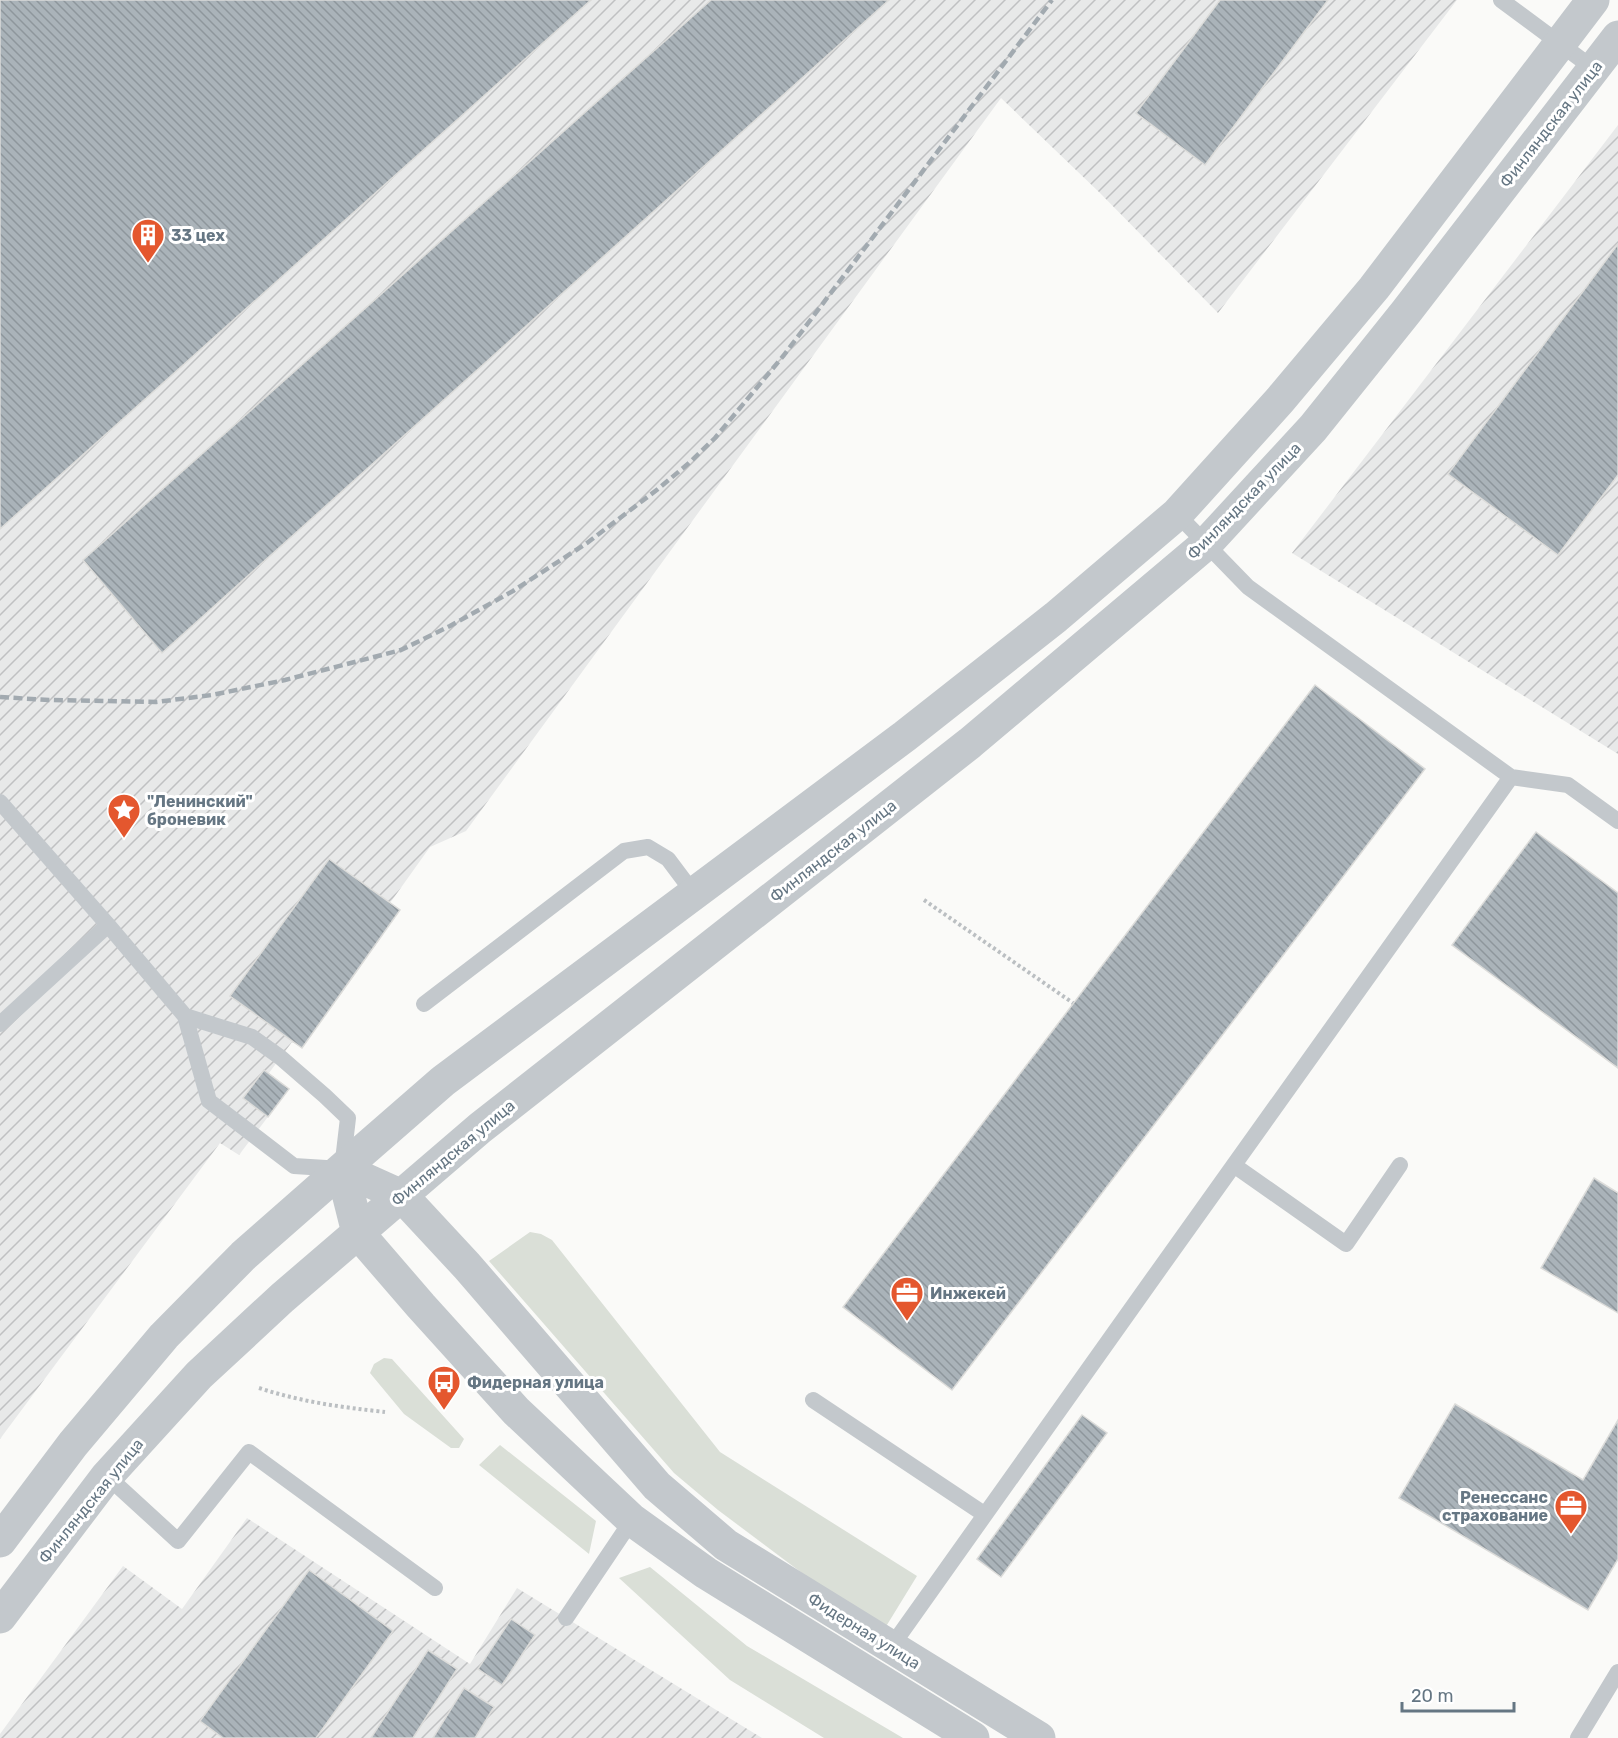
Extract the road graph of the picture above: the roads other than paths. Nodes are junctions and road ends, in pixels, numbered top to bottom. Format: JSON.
{"nodes":[{"id":1,"x":1501,"y":0,"type":"edge"},
{"id":2,"x":1593,"y":0,"type":"edge"},
{"id":3,"x":1618,"y":37,"type":"edge"},
{"id":4,"x":1560,"y":44,"type":"junction"},
{"id":5,"x":1594,"y":69,"type":"junction"},
{"id":6,"x":1177,"y":514,"type":"junction"},
{"id":7,"x":1206,"y":544,"type":"junction"},
{"id":8,"x":1511,"y":777,"type":"junction"},
{"id":9,"x":0,"y":802,"type":"edge"},
{"id":10,"x":1618,"y":821,"type":"edge"},
{"id":11,"x":694,"y":895,"type":"junction"},
{"id":12,"x":108,"y":925,"type":"junction"},
{"id":13,"x":424,"y":1005,"type":"dead end"},
{"id":14,"x":185,"y":1016,"type":"junction"},
{"id":15,"x":0,"y":1024,"type":"edge"},
{"id":16,"x":1400,"y":1165,"type":"dead end"},
{"id":17,"x":1235,"y":1166,"type":"junction"},
{"id":18,"x":342,"y":1169,"type":"junction"},
{"id":19,"x":402,"y":1196,"type":"junction"},
{"id":20,"x":358,"y":1233,"type":"junction"},
{"id":21,"x":813,"y":1400,"type":"dead end"},
{"id":22,"x":107,"y":1476,"type":"junction"},
{"id":23,"x":984,"y":1514,"type":"junction"},
{"id":24,"x":632,"y":1520,"type":"junction"},
{"id":25,"x":0,"y":1541,"type":"edge"},
{"id":26,"x":435,"y":1588,"type":"dead end"},
{"id":27,"x":0,"y":1617,"type":"edge"},
{"id":28,"x":566,"y":1618,"type":"dead end"},
{"id":29,"x":891,"y":1647,"type":"junction"},
{"id":30,"x":1618,"y":1672,"type":"edge"},
{"id":31,"x":972,"y":1738,"type":"edge"},
{"id":32,"x":1039,"y":1738,"type":"edge"},
{"id":33,"x":1578,"y":1738,"type":"edge"}],
"edges":[{"from":1,"to":4,"type":"lane"},
{"from":2,"to":4,"type":"street"},
{"from":3,"to":5,"type":"street","name":"Финляндская улица"},
{"from":4,"to":5,"type":"lane"},
{"from":4,"to":6,"type":"street"},
{"from":5,"to":7,"type":"street","name":"Финляндская улица"},
{"from":6,"to":7,"type":"lane"},
{"from":6,"to":11,"type":"street"},
{"from":7,"to":8,"type":"lane"},
{"from":7,"to":19,"type":"street","name":"Финляндская улица"},
{"from":8,"to":10,"type":"lane"},
{"from":8,"to":17,"type":"lane"},
{"from":9,"to":12,"type":"lane"},
{"from":11,"to":13,"type":"lane"},
{"from":11,"to":18,"type":"street"},
{"from":12,"to":14,"type":"lane"},
{"from":12,"to":15,"type":"lane"},
{"from":14,"to":18,"type":"lane"},
{"from":14,"to":18,"type":"lane"},
{"from":16,"to":17,"type":"lane"},
{"from":17,"to":23,"type":"lane"},
{"from":18,"to":19,"type":"street","name":"Фидерная улица"},
{"from":18,"to":20,"type":"street","name":"Фидерная улица"},
{"from":18,"to":25,"type":"street"},
{"from":19,"to":20,"type":"street","name":"Финляндская улица"},
{"from":19,"to":29,"type":"street","name":"Фидерная улица"},
{"from":20,"to":22,"type":"street","name":"Финляндская улица"},
{"from":20,"to":24,"type":"street","name":"Фидерная улица"},
{"from":21,"to":23,"type":"lane"},
{"from":22,"to":26,"type":"lane"},
{"from":22,"to":27,"type":"street","name":"Финляндская улица"},
{"from":23,"to":29,"type":"lane"},
{"from":24,"to":28,"type":"lane"},
{"from":24,"to":31,"type":"street","name":"Фидерная улица"},
{"from":29,"to":32,"type":"street","name":"Фидерная улица"},
{"from":30,"to":33,"type":"lane"}]}
